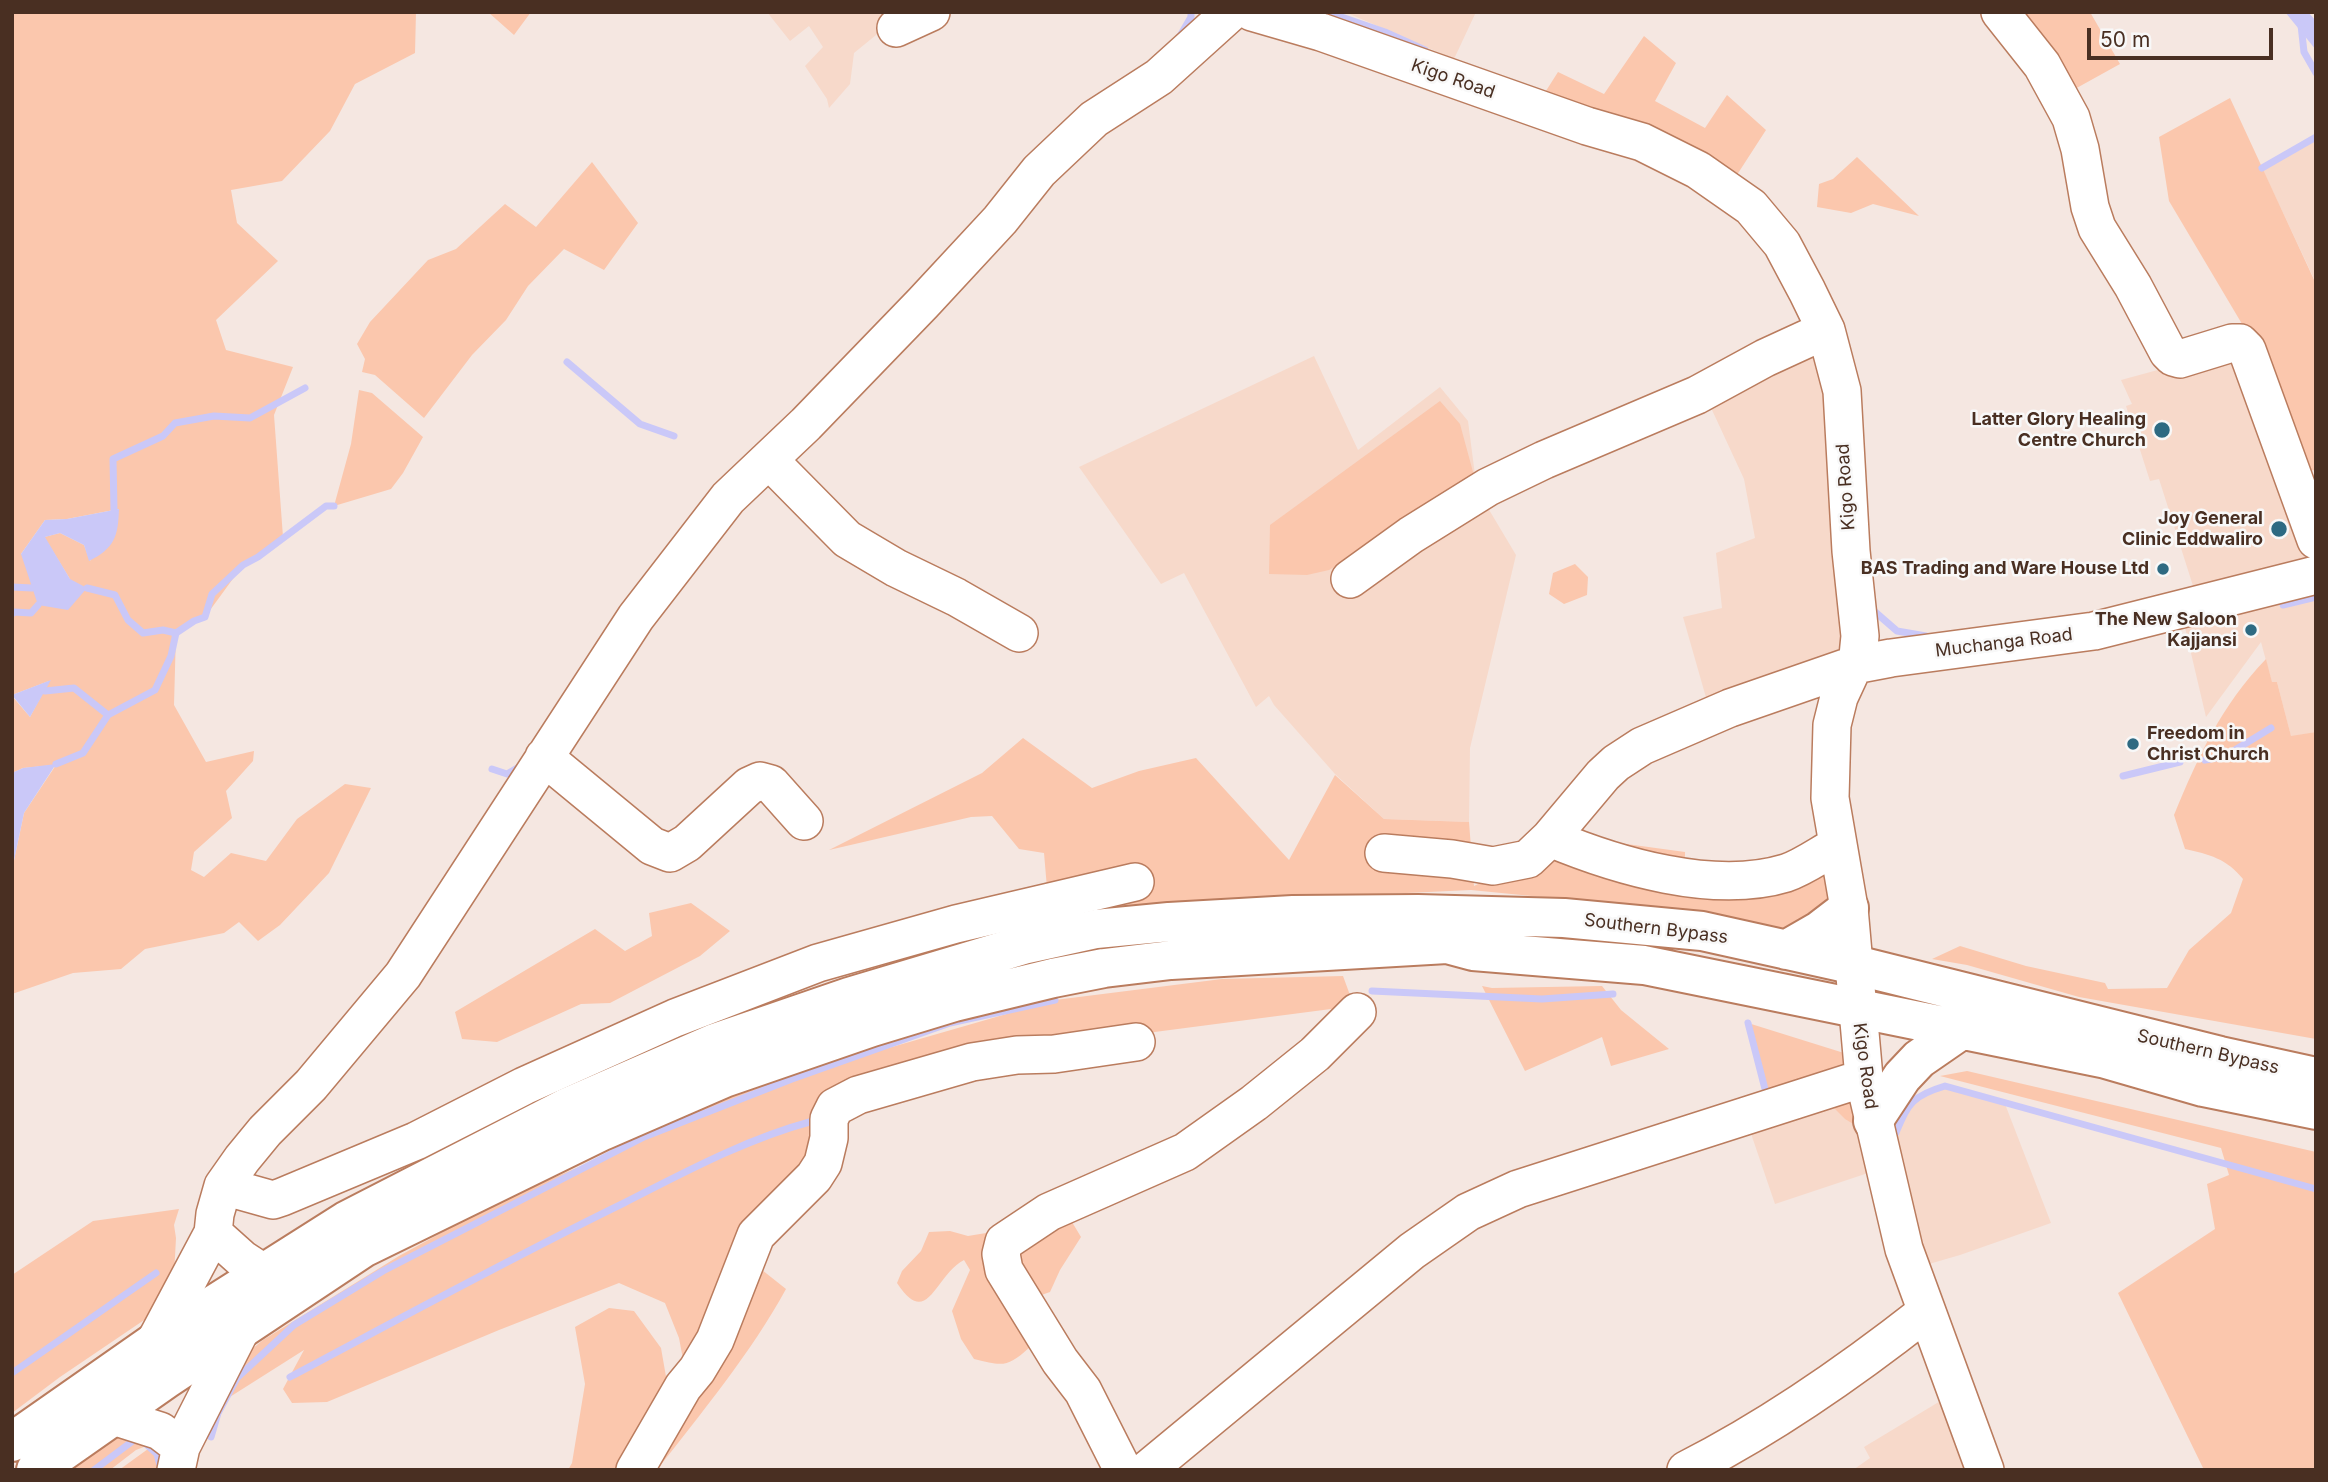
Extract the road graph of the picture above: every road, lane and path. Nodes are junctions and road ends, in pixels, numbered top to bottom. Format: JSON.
{"nodes":[{"id":1,"x":931,"y":12,"type":"edge"},
{"id":2,"x":1231,"y":12,"type":"edge"},
{"id":3,"x":1252,"y":12,"type":"edge"},
{"id":4,"x":2000,"y":12,"type":"edge"},
{"id":5,"x":1320,"y":22,"type":"edge"},
{"id":6,"x":896,"y":28,"type":"dead end"},
{"id":7,"x":1826,"y":330,"type":"junction"},
{"id":8,"x":769,"y":460,"type":"junction"},
{"id":9,"x":2316,"y":540,"type":"edge"},
{"id":10,"x":2316,"y":575,"type":"edge"},
{"id":11,"x":1350,"y":579,"type":"dead end"},
{"id":12,"x":1019,"y":633,"type":"dead end"},
{"id":13,"x":1854,"y":665,"type":"junction"},
{"id":14,"x":544,"y":757,"type":"junction"},
{"id":15,"x":804,"y":821,"type":"dead end"},
{"id":16,"x":1550,"y":838,"type":"junction"},
{"id":17,"x":1838,"y":845,"type":"junction"},
{"id":18,"x":1384,"y":853,"type":"dead end"},
{"id":19,"x":1135,"y":881,"type":"dead end"},
{"id":20,"x":1849,"y":908,"type":"junction"},
{"id":21,"x":1786,"y":950,"type":"junction"},
{"id":22,"x":1856,"y":965,"type":"junction"},
{"id":23,"x":1858,"y":1007,"type":"junction"},
{"id":24,"x":1357,"y":1012,"type":"dead end"},
{"id":25,"x":1961,"y":1030,"type":"junction"},
{"id":26,"x":1136,"y":1042,"type":"dead end"},
{"id":27,"x":2316,"y":1061,"type":"edge"},
{"id":28,"x":2211,"y":1071,"type":"junction"},
{"id":29,"x":2316,"y":1077,"type":"edge"},
{"id":30,"x":1864,"y":1079,"type":"junction"},
{"id":31,"x":2316,"y":1110,"type":"edge"},
{"id":32,"x":1873,"y":1121,"type":"junction"},
{"id":33,"x":2316,"y":1126,"type":"edge"},
{"id":34,"x":223,"y":1186,"type":"junction"},
{"id":35,"x":213,"y":1233,"type":"junction"},
{"id":36,"x":265,"y":1273,"type":"junction"},
{"id":37,"x":1926,"y":1312,"type":"junction"},
{"id":38,"x":241,"y":1329,"type":"junction"},
{"id":39,"x":155,"y":1342,"type":"junction"},
{"id":40,"x":113,"y":1416,"type":"junction"},
{"id":41,"x":12,"y":1443,"type":"edge"},
{"id":42,"x":179,"y":1459,"type":"edge"},
{"id":43,"x":36,"y":1470,"type":"edge"},
{"id":44,"x":635,"y":1470,"type":"edge"},
{"id":45,"x":1123,"y":1470,"type":"edge"},
{"id":46,"x":1147,"y":1470,"type":"edge"},
{"id":47,"x":1686,"y":1470,"type":"edge"},
{"id":48,"x":1985,"y":1470,"type":"edge"}],
"edges":[{"from":1,"to":6,"type":"street"},
{"from":2,"to":8,"type":"street"},
{"from":3,"to":5,"type":"street","name":"Kigo Road"},
{"from":4,"to":9,"type":"street"},
{"from":5,"to":7,"type":"street","name":"Kigo Road"},
{"from":7,"to":11,"type":"street"},
{"from":7,"to":13,"type":"street","name":"Kigo Road"},
{"from":8,"to":12,"type":"street"},
{"from":8,"to":14,"type":"street"},
{"from":10,"to":13,"type":"street","name":"Muchanga Road"},
{"from":13,"to":16,"type":"street","name":"Muchanga Road"},
{"from":13,"to":17,"type":"street","name":"Kigo Road"},
{"from":14,"to":15,"type":"street"},
{"from":14,"to":34,"type":"street"},
{"from":16,"to":17,"type":"street"},
{"from":16,"to":18,"type":"street","name":"Muchanga Road"},
{"from":17,"to":20,"type":"street","name":"Kigo Road"},
{"from":19,"to":34,"type":"street"},
{"from":20,"to":21,"type":"highway"},
{"from":20,"to":22,"type":"street","name":"Kigo Road"},
{"from":21,"to":22,"type":"highway","name":"Southern Bypass"},
{"from":21,"to":36,"type":"highway","name":"Southern Bypass"},
{"from":22,"to":23,"type":"street","name":"Kigo Road"},
{"from":22,"to":28,"type":"highway","name":"Southern Bypass"},
{"from":23,"to":25,"type":"highway","name":"Southern Bypass"},
{"from":23,"to":30,"type":"street","name":"Kigo Road"},
{"from":23,"to":38,"type":"highway","name":"Southern Bypass"},
{"from":24,"to":45,"type":"street"},
{"from":25,"to":28,"type":"highway","name":"Southern Bypass"},
{"from":25,"to":32,"type":"highway"},
{"from":26,"to":44,"type":"street"},
{"from":27,"to":28,"type":"highway"},
{"from":28,"to":29,"type":"highway","name":"Southern Bypass"},
{"from":28,"to":31,"type":"highway","name":"Southern Bypass"},
{"from":28,"to":33,"type":"highway"},
{"from":30,"to":32,"type":"street","name":"Kigo Road"},
{"from":30,"to":46,"type":"street"},
{"from":32,"to":37,"type":"street","name":"Kigo Road"},
{"from":34,"to":35,"type":"street"},
{"from":35,"to":36,"type":"street"},
{"from":35,"to":39,"type":"street"},
{"from":36,"to":39,"type":"highway","name":"Southern Bypass"},
{"from":37,"to":47,"type":"street"},
{"from":37,"to":48,"type":"street","name":"Kigo Road"},
{"from":38,"to":40,"type":"highway","name":"Southern Bypass"},
{"from":38,"to":42,"type":"street"},
{"from":39,"to":41,"type":"highway","name":"Southern Bypass"},
{"from":40,"to":42,"type":"street"},
{"from":40,"to":43,"type":"highway","name":"Southern Bypass"}]}
